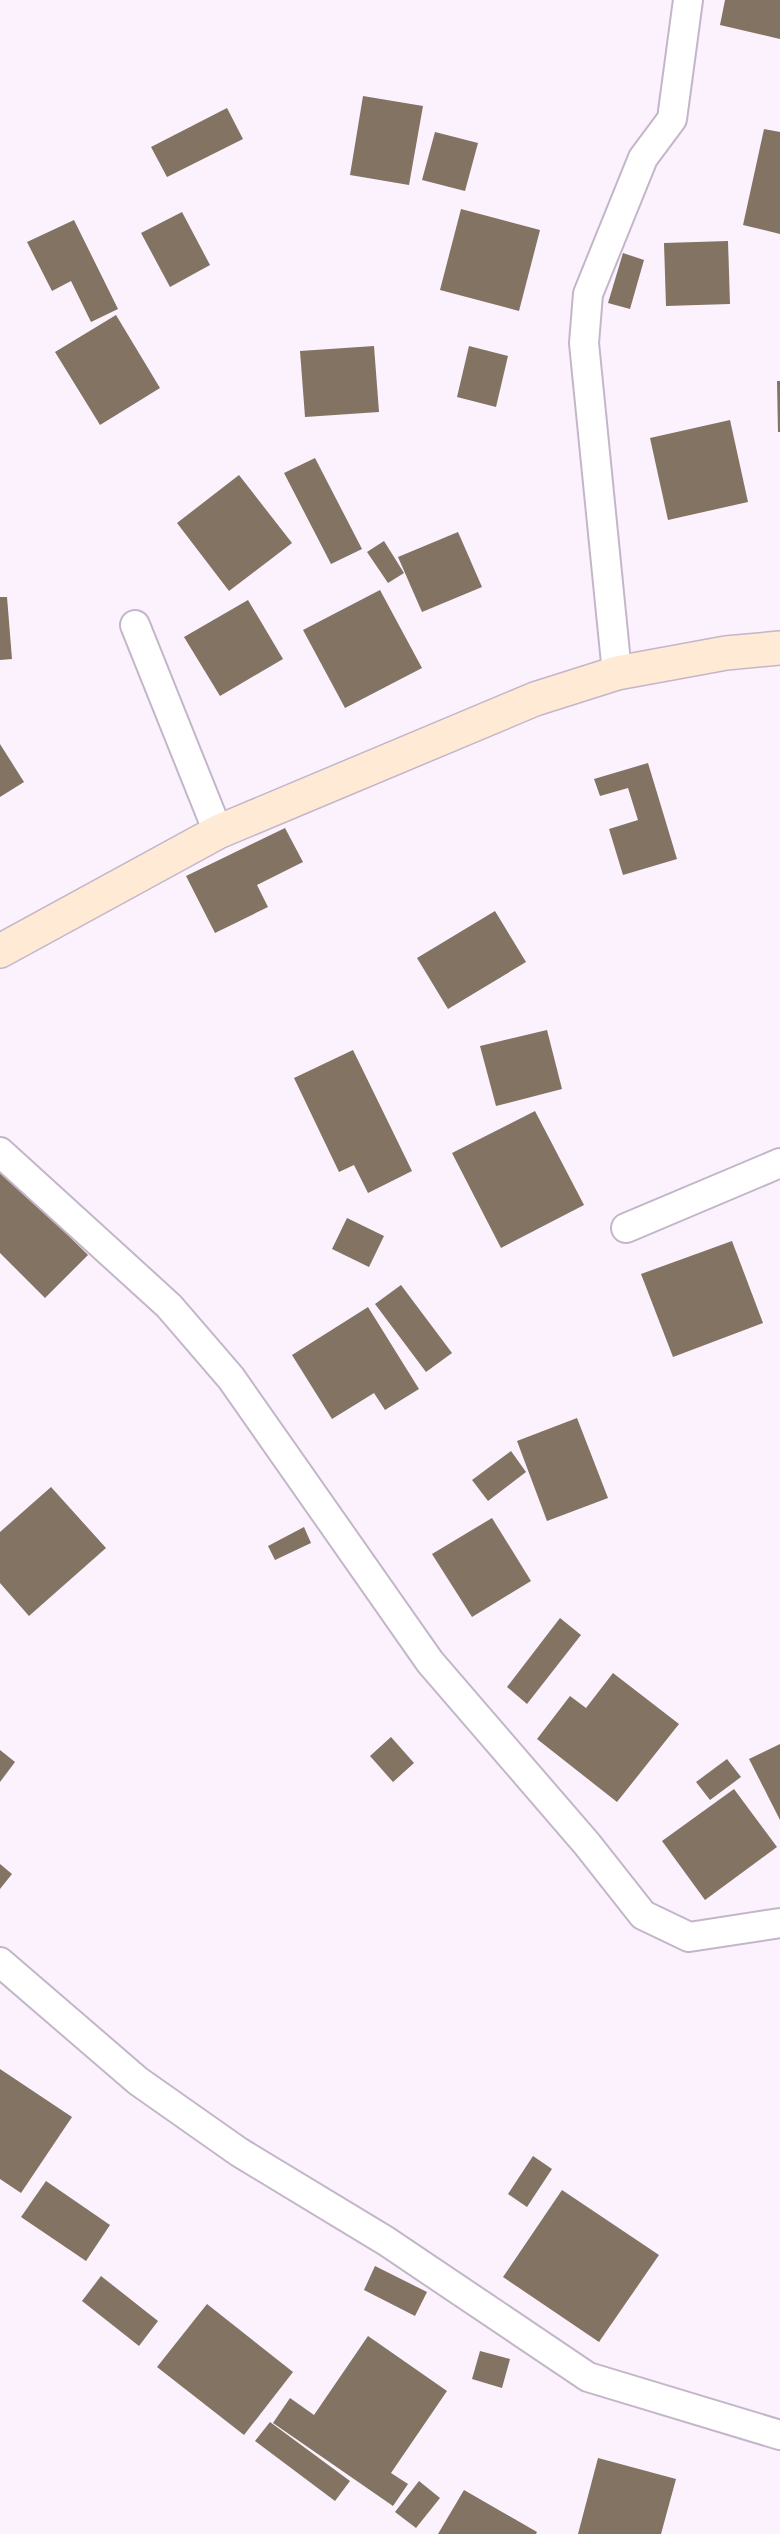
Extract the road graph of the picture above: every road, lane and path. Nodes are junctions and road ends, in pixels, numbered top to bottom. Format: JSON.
{"nodes":[{"id":1,"x":688,"y":0,"type":"edge"},
{"id":2,"x":135,"y":625,"type":"dead end"},
{"id":3,"x":780,"y":648,"type":"edge"},
{"id":4,"x":617,"y":673,"type":"junction"},
{"id":5,"x":218,"y":832,"type":"junction"},
{"id":6,"x":0,"y":951,"type":"edge"},
{"id":7,"x":0,"y":1152,"type":"edge"},
{"id":8,"x":780,"y":1163,"type":"edge"},
{"id":9,"x":626,"y":1228,"type":"dead end"},
{"id":10,"x":780,"y":1923,"type":"edge"},
{"id":11,"x":0,"y":1962,"type":"edge"},
{"id":12,"x":780,"y":2434,"type":"edge"}],
"edges":[{"from":1,"to":4,"type":"street"},
{"from":2,"to":5,"type":"street"},
{"from":3,"to":4,"type":"street"},
{"from":4,"to":5,"type":"street"},
{"from":5,"to":6,"type":"street"},
{"from":7,"to":10,"type":"street"},
{"from":8,"to":9,"type":"street"},
{"from":11,"to":12,"type":"street"}]}
